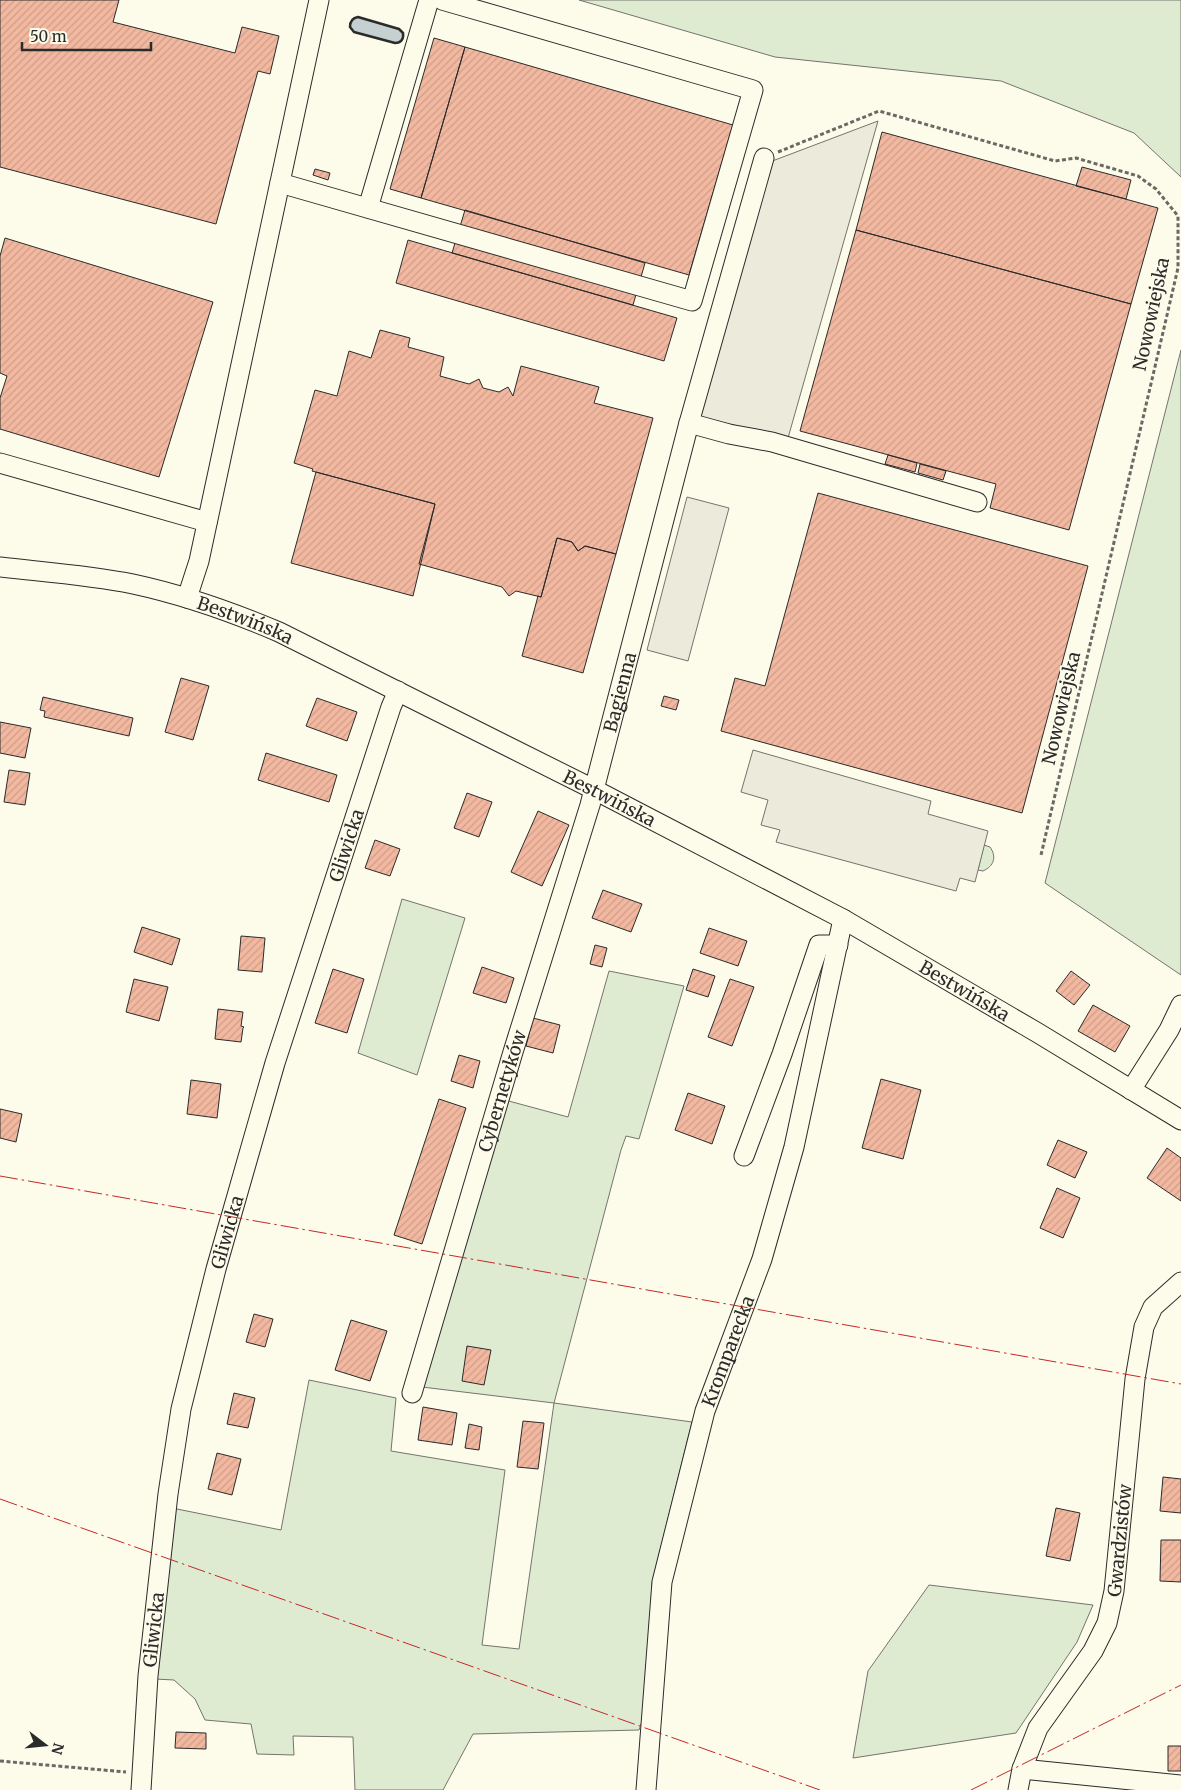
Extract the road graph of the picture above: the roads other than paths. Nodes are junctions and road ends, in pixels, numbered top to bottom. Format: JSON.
{"nodes":[{"id":1,"x":319,"y":0,"type":"edge"},
{"id":2,"x":428,"y":0,"type":"edge"},
{"id":3,"x":442,"y":0,"type":"edge"},
{"id":4,"x":764,"y":158,"type":"road end"},
{"id":5,"x":280,"y":182,"type":"junction"},
{"id":6,"x":368,"y":208,"type":"junction"},
{"id":7,"x":689,"y":423,"type":"junction"},
{"id":8,"x":0,"y":463,"type":"edge"},
{"id":9,"x":977,"y":502,"type":"dead end"},
{"id":10,"x":207,"y":522,"type":"junction"},
{"id":11,"x":0,"y":567,"type":"edge"},
{"id":12,"x":187,"y":598,"type":"junction"},
{"id":13,"x":398,"y":692,"type":"junction"},
{"id":14,"x":593,"y":789,"type":"junction"},
{"id":15,"x":844,"y":919,"type":"junction"},
{"id":16,"x":838,"y":945,"type":"junction"},
{"id":17,"x":1181,"y":1005,"type":"edge"},
{"id":18,"x":1131,"y":1090,"type":"junction"},
{"id":19,"x":1181,"y":1120,"type":"edge"},
{"id":20,"x":744,"y":1156,"type":"dead end"},
{"id":21,"x":1181,"y":1282,"type":"edge"},
{"id":22,"x":412,"y":1393,"type":"dead end"},
{"id":23,"x":1022,"y":1768,"type":"junction"},
{"id":24,"x":141,"y":1782,"type":"edge"},
{"id":25,"x":1181,"y":1785,"type":"edge"},
{"id":26,"x":646,"y":1790,"type":"edge"},
{"id":27,"x":1018,"y":1790,"type":"edge"}],
"edges":[{"from":1,"to":5,"type":"street"},
{"from":2,"to":6,"type":"street"},
{"from":3,"to":6,"type":"street"},
{"from":4,"to":7,"type":"street","name":"Bagienna"},
{"from":5,"to":6,"type":"street"},
{"from":5,"to":10,"type":"street"},
{"from":7,"to":9,"type":"street"},
{"from":7,"to":14,"type":"street","name":"Bagienna"},
{"from":8,"to":10,"type":"street"},
{"from":10,"to":12,"type":"street"},
{"from":11,"to":12,"type":"street","name":"Bestwińska"},
{"from":12,"to":13,"type":"street","name":"Bestwińska"},
{"from":13,"to":14,"type":"street","name":"Bestwińska"},
{"from":13,"to":24,"type":"street","name":"Gliwicka"},
{"from":14,"to":15,"type":"street","name":"Bestwińska"},
{"from":14,"to":22,"type":"street","name":"Cybernetyków"},
{"from":15,"to":16,"type":"street","name":"Kromparecka"},
{"from":15,"to":18,"type":"street","name":"Bestwińska"},
{"from":16,"to":20,"type":"street"},
{"from":16,"to":26,"type":"street","name":"Kromparecka"},
{"from":17,"to":18,"type":"street"},
{"from":18,"to":19,"type":"street","name":"Bestwińska"},
{"from":21,"to":23,"type":"street","name":"Gwardzistów"},
{"from":23,"to":25,"type":"street"},
{"from":23,"to":27,"type":"street","name":"Gwardzistów"}]}
